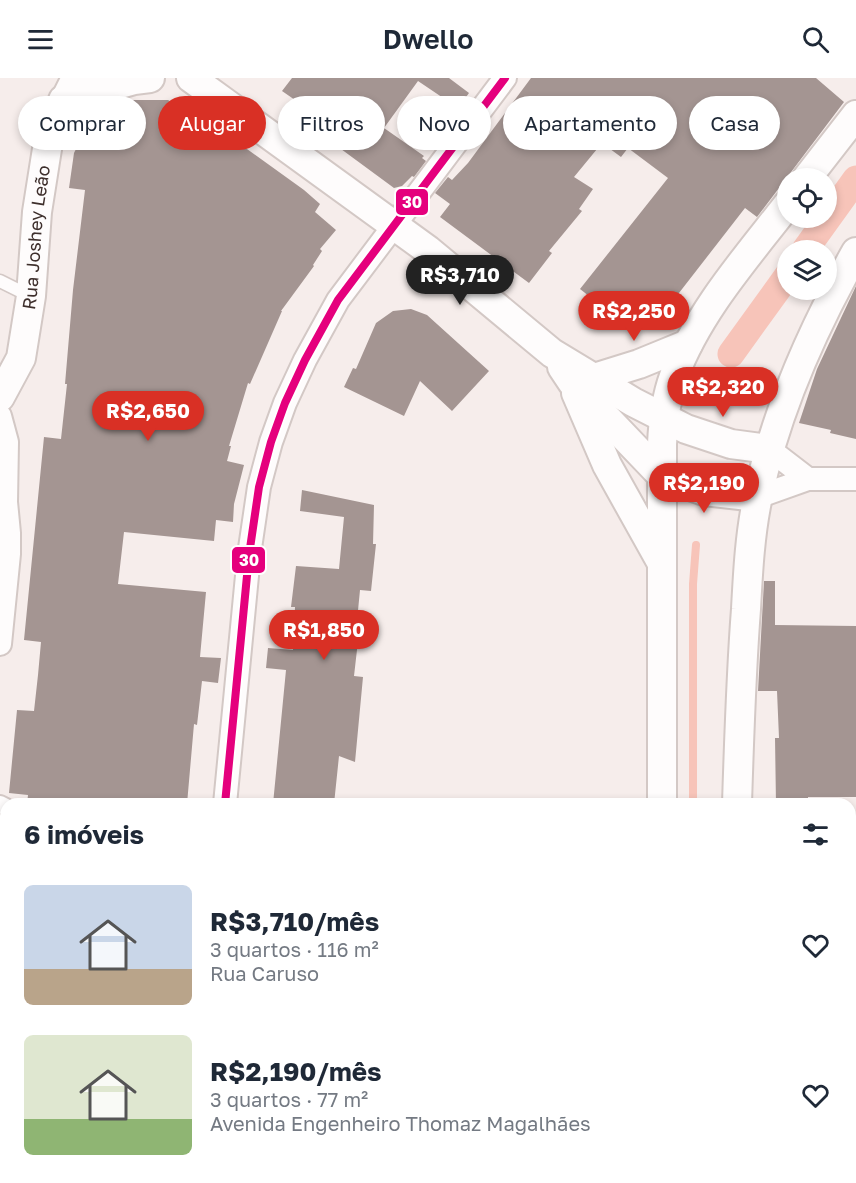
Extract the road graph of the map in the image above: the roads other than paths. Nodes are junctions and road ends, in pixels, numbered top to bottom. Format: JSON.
{"nodes":[{"id":1,"x":150,"y":78,"type":"edge"},
{"id":2,"x":191,"y":78,"type":"edge"},
{"id":3,"x":505,"y":78,"type":"edge"},
{"id":4,"x":66,"y":85,"type":"edge"},
{"id":5,"x":856,"y":115,"type":"edge"},
{"id":6,"x":815,"y":168,"type":"edge"},
{"id":7,"x":777,"y":218,"type":"edge"},
{"id":8,"x":393,"y":225,"type":"junction"},
{"id":9,"x":856,"y":252,"type":"edge"},
{"id":10,"x":0,"y":281,"type":"edge"},
{"id":11,"x":31,"y":296,"type":"junction"},
{"id":12,"x":688,"y":344,"type":"junction"},
{"id":13,"x":583,"y":380,"type":"junction"},
{"id":14,"x":0,"y":397,"type":"edge"},
{"id":15,"x":0,"y":416,"type":"edge"},
{"id":16,"x":675,"y":424,"type":"junction"},
{"id":17,"x":759,"y":448,"type":"junction"},
{"id":18,"x":669,"y":479,"type":"junction"},
{"id":19,"x":808,"y":479,"type":"junction"},
{"id":20,"x":856,"y":479,"type":"edge"},
{"id":21,"x":750,"y":497,"type":"junction"},
{"id":22,"x":5,"y":549,"type":"edge"},
{"id":23,"x":662,"y":564,"type":"junction"},
{"id":24,"x":0,"y":644,"type":"edge"},
{"id":25,"x":226,"y":798,"type":"edge"},
{"id":26,"x":662,"y":798,"type":"edge"},
{"id":27,"x":736,"y":798,"type":"edge"}],
"edges":[{"from":1,"to":4,"type":"street"},
{"from":2,"to":8,"type":"street"},
{"from":3,"to":8,"type":"street"},
{"from":4,"to":11,"type":"street","name":"Rua Joshey Leão"},
{"from":5,"to":6,"type":"street"},
{"from":7,"to":12,"type":"street"},
{"from":8,"to":13,"type":"street"},
{"from":8,"to":25,"type":"street"},
{"from":9,"to":17,"type":"street"},
{"from":10,"to":11,"type":"lane"},
{"from":11,"to":14,"type":"street","name":"Rua Joshey Leão"},
{"from":12,"to":13,"type":"street"},
{"from":12,"to":16,"type":"street"},
{"from":13,"to":16,"type":"street"},
{"from":13,"to":18,"type":"street"},
{"from":13,"to":23,"type":"street"},
{"from":15,"to":22,"type":"street"},
{"from":16,"to":17,"type":"street"},
{"from":16,"to":18,"type":"street"},
{"from":17,"to":19,"type":"street"},
{"from":17,"to":21,"type":"street"},
{"from":18,"to":21,"type":"street"},
{"from":18,"to":23,"type":"street"},
{"from":19,"to":20,"type":"street"},
{"from":19,"to":21,"type":"street"},
{"from":21,"to":27,"type":"street"},
{"from":22,"to":24,"type":"street"},
{"from":23,"to":26,"type":"street"}]}
